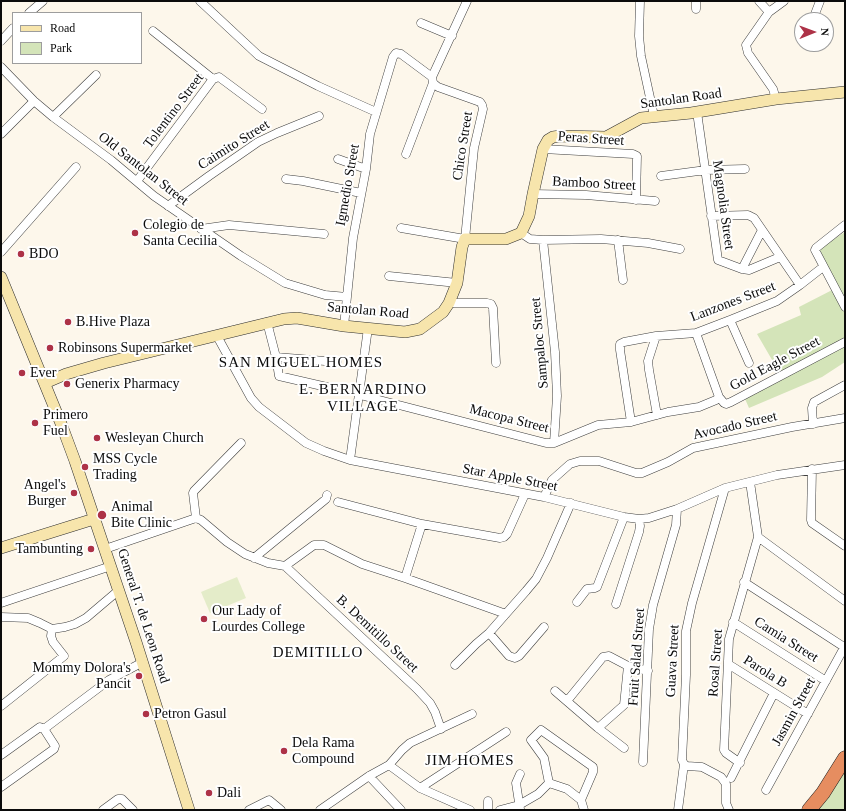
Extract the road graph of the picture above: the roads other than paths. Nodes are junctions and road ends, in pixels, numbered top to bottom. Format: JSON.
{"nodes":[{"id":1,"x":43,"y":1,"type":"edge"},
{"id":2,"x":200,"y":1,"type":"edge"},
{"id":3,"x":467,"y":1,"type":"edge"},
{"id":4,"x":640,"y":1,"type":"edge"},
{"id":5,"x":759,"y":1,"type":"edge"},
{"id":6,"x":784,"y":1,"type":"edge"},
{"id":7,"x":820,"y":1,"type":"edge"},
{"id":8,"x":30,"y":12,"type":"edge"},
{"id":9,"x":769,"y":12,"type":"junction"},
{"id":10,"x":816,"y":12,"type":"edge"},
{"id":11,"x":421,"y":23,"type":"dead end"},
{"id":12,"x":12,"y":29,"type":"edge"},
{"id":13,"x":153,"y":31,"type":"dead end"},
{"id":14,"x":452,"y":36,"type":"junction"},
{"id":15,"x":1,"y":41,"type":"edge"},
{"id":16,"x":396,"y":53,"type":"joint"},
{"id":17,"x":1,"y":67,"type":"edge"},
{"id":18,"x":96,"y":75,"type":"dead end"},
{"id":19,"x":216,"y":78,"type":"junction"},
{"id":20,"x":433,"y":80,"type":"junction"},
{"id":21,"x":845,"y":92,"type":"edge"},
{"id":22,"x":776,"y":99,"type":"junction"},
{"id":23,"x":34,"y":101,"type":"junction"},
{"id":24,"x":262,"y":109,"type":"dead end"},
{"id":25,"x":376,"y":112,"type":"junction"},
{"id":26,"x":697,"y":112,"type":"junction"},
{"id":27,"x":319,"y":116,"type":"dead end"},
{"id":28,"x":654,"y":116,"type":"junction"},
{"id":29,"x":53,"y":117,"type":"junction"},
{"id":30,"x":1,"y":134,"type":"edge"},
{"id":31,"x":544,"y":149,"type":"junction"},
{"id":32,"x":406,"y":154,"type":"dead end"},
{"id":33,"x":338,"y":159,"type":"dead end"},
{"id":34,"x":76,"y":167,"type":"dead end"},
{"id":35,"x":745,"y":169,"type":"dead end"},
{"id":36,"x":366,"y":170,"type":"junction"},
{"id":37,"x":706,"y":170,"type":"junction"},
{"id":38,"x":661,"y":176,"type":"dead end"},
{"id":39,"x":286,"y":179,"type":"dead end"},
{"id":40,"x":137,"y":181,"type":"junction"},
{"id":41,"x":361,"y":193,"type":"junction"},
{"id":42,"x":532,"y":194,"type":"junction"},
{"id":43,"x":636,"y":200,"type":"junction"},
{"id":44,"x":655,"y":201,"type":"dead end"},
{"id":45,"x":168,"y":206,"type":"junction"},
{"id":46,"x":711,"y":216,"type":"junction"},
{"id":47,"x":845,"y":225,"type":"edge"},
{"id":48,"x":401,"y":228,"type":"dead end"},
{"id":49,"x":201,"y":229,"type":"junction"},
{"id":50,"x":762,"y":230,"type":"junction"},
{"id":51,"x":521,"y":233,"type":"junction"},
{"id":52,"x":324,"y":234,"type":"dead end"},
{"id":53,"x":465,"y":239,"type":"junction"},
{"id":54,"x":543,"y":240,"type":"junction"},
{"id":55,"x":618,"y":240,"type":"junction"},
{"id":56,"x":680,"y":249,"type":"dead end"},
{"id":57,"x":1,"y":252,"type":"edge"},
{"id":58,"x":780,"y":257,"type":"junction"},
{"id":59,"x":823,"y":267,"type":"junction"},
{"id":60,"x":742,"y":269,"type":"junction"},
{"id":61,"x":1,"y":276,"type":"edge"},
{"id":62,"x":389,"y":276,"type":"dead end"},
{"id":63,"x":623,"y":280,"type":"dead end"},
{"id":64,"x":457,"y":283,"type":"junction"},
{"id":65,"x":800,"y":285,"type":"junction"},
{"id":66,"x":347,"y":297,"type":"junction"},
{"id":67,"x":449,"y":303,"type":"junction"},
{"id":68,"x":845,"y":307,"type":"edge"},
{"id":69,"x":730,"y":320,"type":"junction"},
{"id":70,"x":267,"y":322,"type":"junction"},
{"id":71,"x":344,"y":326,"type":"junction"},
{"id":72,"x":368,"y":328,"type":"junction"},
{"id":73,"x":696,"y":333,"type":"junction"},
{"id":74,"x":217,"y":336,"type":"junction"},
{"id":75,"x":656,"y":336,"type":"junction"},
{"id":76,"x":845,"y":342,"type":"edge"},
{"id":77,"x":276,"y":357,"type":"junction"},
{"id":78,"x":337,"y":362,"type":"dead end"},
{"id":79,"x":496,"y":363,"type":"dead end"},
{"id":80,"x":749,"y":363,"type":"dead end"},
{"id":81,"x":45,"y":384,"type":"junction"},
{"id":82,"x":845,"y":385,"type":"edge"},
{"id":83,"x":331,"y":388,"type":"dead end"},
{"id":84,"x":360,"y":395,"type":"junction"},
{"id":85,"x":720,"y":397,"type":"junction"},
{"id":86,"x":657,"y":415,"type":"junction"},
{"id":87,"x":845,"y":418,"type":"edge"},
{"id":88,"x":631,"y":422,"type":"junction"},
{"id":89,"x":813,"y":424,"type":"junction"},
{"id":90,"x":242,"y":443,"type":"dead end"},
{"id":91,"x":554,"y":443,"type":"junction"},
{"id":92,"x":350,"y":460,"type":"junction"},
{"id":93,"x":845,"y":465,"type":"edge"},
{"id":94,"x":812,"y":469,"type":"junction"},
{"id":95,"x":750,"y":482,"type":"junction"},
{"id":96,"x":725,"y":488,"type":"junction"},
{"id":97,"x":525,"y":494,"type":"junction"},
{"id":98,"x":327,"y":495,"type":"dead end"},
{"id":99,"x":544,"y":497,"type":"junction"},
{"id":100,"x":338,"y":502,"type":"dead end"},
{"id":101,"x":571,"y":504,"type":"junction"},
{"id":102,"x":677,"y":509,"type":"junction"},
{"id":103,"x":624,"y":517,"type":"junction"},
{"id":104,"x":196,"y":518,"type":"junction"},
{"id":105,"x":94,"y":519,"type":"junction"},
{"id":106,"x":639,"y":519,"type":"junction"},
{"id":107,"x":422,"y":524,"type":"junction"},
{"id":108,"x":758,"y":536,"type":"junction"},
{"id":109,"x":845,"y":546,"type":"edge"},
{"id":110,"x":1,"y":548,"type":"edge"},
{"id":111,"x":105,"y":549,"type":"junction"},
{"id":112,"x":254,"y":558,"type":"junction"},
{"id":113,"x":111,"y":566,"type":"junction"},
{"id":114,"x":285,"y":566,"type":"junction"},
{"id":115,"x":405,"y":578,"type":"junction"},
{"id":116,"x":744,"y":582,"type":"junction"},
{"id":117,"x":119,"y":590,"type":"junction"},
{"id":118,"x":845,"y":601,"type":"edge"},
{"id":119,"x":577,"y":602,"type":"dead end"},
{"id":120,"x":1,"y":603,"type":"edge"},
{"id":121,"x":616,"y":604,"type":"dead end"},
{"id":122,"x":506,"y":614,"type":"junction"},
{"id":123,"x":1,"y":617,"type":"edge"},
{"id":124,"x":733,"y":622,"type":"junction"},
{"id":125,"x":544,"y":627,"type":"dead end"},
{"id":126,"x":52,"y":629,"type":"junction"},
{"id":127,"x":489,"y":633,"type":"junction"},
{"id":128,"x":845,"y":647,"type":"edge"},
{"id":129,"x":143,"y":662,"type":"junction"},
{"id":130,"x":455,"y":664,"type":"dead end"},
{"id":131,"x":728,"y":664,"type":"junction"},
{"id":132,"x":628,"y":666,"type":"junction"},
{"id":133,"x":648,"y":671,"type":"junction"},
{"id":134,"x":826,"y":681,"type":"junction"},
{"id":135,"x":555,"y":691,"type":"dead end"},
{"id":136,"x":774,"y":693,"type":"junction"},
{"id":137,"x":567,"y":701,"type":"junction"},
{"id":138,"x":1,"y":706,"type":"edge"},
{"id":139,"x":472,"y":714,"type":"dead end"},
{"id":140,"x":808,"y":714,"type":"junction"},
{"id":141,"x":598,"y":728,"type":"junction"},
{"id":142,"x":44,"y":729,"type":"junction"},
{"id":143,"x":441,"y":729,"type":"junction"},
{"id":144,"x":506,"y":732,"type":"dead end"},
{"id":145,"x":624,"y":748,"type":"dead end"},
{"id":146,"x":1,"y":755,"type":"edge"},
{"id":147,"x":845,"y":758,"type":"edge"},
{"id":148,"x":644,"y":762,"type":"dead end"},
{"id":149,"x":740,"y":763,"type":"junction"},
{"id":150,"x":684,"y":764,"type":"junction"},
{"id":151,"x":389,"y":765,"type":"junction"},
{"id":152,"x":520,"y":774,"type":"dead end"},
{"id":153,"x":369,"y":776,"type":"junction"},
{"id":154,"x":731,"y":778,"type":"dead end"},
{"id":155,"x":549,"y":783,"type":"junction"},
{"id":156,"x":1,"y":787,"type":"edge"},
{"id":157,"x":420,"y":788,"type":"junction"},
{"id":158,"x":766,"y":790,"type":"dead end"},
{"id":159,"x":488,"y":800,"type":"dead end"},
{"id":160,"x":581,"y":800,"type":"junction"},
{"id":161,"x":451,"y":807,"type":"edge"},
{"id":162,"x":519,"y":807,"type":"edge"},
{"id":163,"x":728,"y":809,"type":"edge"},
{"id":164,"x":102,"y":810,"type":"edge"},
{"id":165,"x":133,"y":810,"type":"edge"},
{"id":166,"x":189,"y":810,"type":"edge"},
{"id":167,"x":249,"y":810,"type":"edge"},
{"id":168,"x":281,"y":810,"type":"edge"},
{"id":169,"x":320,"y":810,"type":"edge"},
{"id":170,"x":401,"y":810,"type":"edge"},
{"id":171,"x":470,"y":810,"type":"edge"},
{"id":172,"x":488,"y":810,"type":"edge"},
{"id":173,"x":500,"y":810,"type":"edge"},
{"id":174,"x":584,"y":810,"type":"edge"},
{"id":175,"x":678,"y":810,"type":"edge"},
{"id":176,"x":809,"y":810,"type":"edge"}],
"edges":[{"from":1,"to":8,"type":"street"},
{"from":2,"to":25,"type":"street"},
{"from":3,"to":14,"type":"street"},
{"from":4,"to":28,"type":"street"},
{"from":5,"to":9,"type":"street"},
{"from":6,"to":9,"type":"street"},
{"from":7,"to":10,"type":"street"},
{"from":9,"to":22,"type":"street"},
{"from":11,"to":14,"type":"street"},
{"from":12,"to":15,"type":"street"},
{"from":13,"to":19,"type":"street"},
{"from":14,"to":20,"type":"street"},
{"from":16,"to":20,"type":"street","name":"Chico Street"},
{"from":16,"to":25,"type":"street","name":"Igmedio Street"},
{"from":17,"to":23,"type":"street","name":"Old Santolan Street"},
{"from":18,"to":29,"type":"street"},
{"from":19,"to":24,"type":"street"},
{"from":19,"to":40,"type":"street","name":"Tolentino Street"},
{"from":20,"to":32,"type":"street"},
{"from":20,"to":53,"type":"street","name":"Chico Street"},
{"from":21,"to":22,"type":"street","name":"Santolan Road"},
{"from":22,"to":26,"type":"street","name":"Santolan Road"},
{"from":23,"to":29,"type":"street","name":"Old Santolan Street"},
{"from":23,"to":30,"type":"street"},
{"from":25,"to":36,"type":"street","name":"Igmedio Street"},
{"from":26,"to":28,"type":"street","name":"Santolan Road"},
{"from":26,"to":37,"type":"street","name":"Magnolia Street"},
{"from":27,"to":45,"type":"street","name":"Caimito Street"},
{"from":28,"to":31,"type":"street","name":"Santolan Road"},
{"from":29,"to":40,"type":"street","name":"Old Santolan Street"},
{"from":31,"to":42,"type":"street"},
{"from":31,"to":43,"type":"street","name":"Peras Street"},
{"from":33,"to":36,"type":"street"},
{"from":34,"to":57,"type":"street"},
{"from":35,"to":37,"type":"street"},
{"from":36,"to":41,"type":"street","name":"Igmedio Street"},
{"from":37,"to":38,"type":"street"},
{"from":37,"to":46,"type":"street","name":"Magnolia Street"},
{"from":39,"to":41,"type":"street"},
{"from":40,"to":45,"type":"street","name":"Old Santolan Street"},
{"from":41,"to":66,"type":"street","name":"Igmedio Street"},
{"from":42,"to":43,"type":"street","name":"Bamboo Street"},
{"from":42,"to":51,"type":"street"},
{"from":43,"to":44,"type":"street","name":"Bamboo Street"},
{"from":45,"to":49,"type":"street","name":"Old Santolan Street"},
{"from":46,"to":50,"type":"street"},
{"from":46,"to":60,"type":"street","name":"Magnolia Street"},
{"from":47,"to":59,"type":"street"},
{"from":48,"to":53,"type":"street"},
{"from":49,"to":52,"type":"street"},
{"from":49,"to":66,"type":"street","name":"Old Santolan Street"},
{"from":50,"to":58,"type":"street"},
{"from":50,"to":60,"type":"street"},
{"from":51,"to":53,"type":"street"},
{"from":51,"to":54,"type":"street"},
{"from":53,"to":64,"type":"street","name":"Santolan Road"},
{"from":54,"to":55,"type":"street"},
{"from":54,"to":91,"type":"street","name":"Sampaloc Street"},
{"from":55,"to":56,"type":"street"},
{"from":55,"to":63,"type":"street"},
{"from":58,"to":60,"type":"street","name":"Magnolia Street"},
{"from":58,"to":65,"type":"street"},
{"from":59,"to":65,"type":"street","name":"Lanzones Street"},
{"from":59,"to":68,"type":"street"},
{"from":61,"to":81,"type":"street","name":"General T. de Leon Road"},
{"from":62,"to":64,"type":"street"},
{"from":64,"to":67,"type":"street","name":"Santolan Road"},
{"from":65,"to":69,"type":"street","name":"Lanzones Street"},
{"from":66,"to":71,"type":"street","name":"Igmedio Street"},
{"from":67,"to":72,"type":"street","name":"Santolan Road"},
{"from":67,"to":79,"type":"street"},
{"from":69,"to":73,"type":"street","name":"Lanzones Street"},
{"from":69,"to":80,"type":"street"},
{"from":70,"to":71,"type":"street","name":"Santolan Road"},
{"from":70,"to":74,"type":"street","name":"Santolan Road"},
{"from":70,"to":77,"type":"street"},
{"from":71,"to":72,"type":"street","name":"Santolan Road"},
{"from":72,"to":84,"type":"street"},
{"from":73,"to":75,"type":"street","name":"Lanzones Street"},
{"from":73,"to":85,"type":"street"},
{"from":74,"to":81,"type":"street","name":"Santolan Road"},
{"from":74,"to":92,"type":"street","name":"Star Apple Street"},
{"from":75,"to":86,"type":"street"},
{"from":75,"to":88,"type":"street","name":"Lanzones Street"},
{"from":76,"to":85,"type":"street","name":"Gold Eagle Street"},
{"from":77,"to":78,"type":"street"},
{"from":77,"to":83,"type":"street"},
{"from":81,"to":105,"type":"street","name":"General T. de Leon Road"},
{"from":82,"to":89,"type":"street"},
{"from":84,"to":91,"type":"street","name":"Macopa Street"},
{"from":84,"to":92,"type":"street"},
{"from":85,"to":86,"type":"street","name":"Macopa Street"},
{"from":86,"to":88,"type":"street","name":"Macopa Street"},
{"from":87,"to":89,"type":"street","name":"Avocado Street"},
{"from":88,"to":91,"type":"street","name":"Macopa Street"},
{"from":89,"to":99,"type":"street","name":"Avocado Street"},
{"from":90,"to":104,"type":"street"},
{"from":92,"to":97,"type":"street","name":"Star Apple Street"},
{"from":93,"to":94,"type":"street","name":"Star Apple Street"},
{"from":94,"to":95,"type":"street","name":"Star Apple Street"},
{"from":94,"to":109,"type":"street"},
{"from":95,"to":96,"type":"street","name":"Star Apple Street"},
{"from":95,"to":108,"type":"street"},
{"from":96,"to":102,"type":"street","name":"Star Apple Street"},
{"from":96,"to":150,"type":"street","name":"Guava Street"},
{"from":97,"to":99,"type":"street","name":"Star Apple Street"},
{"from":97,"to":107,"type":"street"},
{"from":98,"to":112,"type":"street"},
{"from":99,"to":101,"type":"street","name":"Star Apple Street"},
{"from":100,"to":107,"type":"street"},
{"from":101,"to":103,"type":"street","name":"Star Apple Street"},
{"from":101,"to":122,"type":"street"},
{"from":102,"to":106,"type":"street","name":"Star Apple Street"},
{"from":102,"to":133,"type":"street","name":"Fruit Salad Street"},
{"from":103,"to":106,"type":"street","name":"Star Apple Street"},
{"from":103,"to":119,"type":"street"},
{"from":104,"to":111,"type":"street"},
{"from":104,"to":112,"type":"street"},
{"from":105,"to":110,"type":"street"},
{"from":105,"to":111,"type":"street","name":"General T. de Leon Road"},
{"from":106,"to":121,"type":"street"},
{"from":107,"to":115,"type":"street"},
{"from":108,"to":116,"type":"street","name":"Rosal Street"},
{"from":108,"to":118,"type":"street"},
{"from":111,"to":113,"type":"street","name":"General T. de Leon Road"},
{"from":112,"to":114,"type":"street"},
{"from":113,"to":117,"type":"street","name":"General T. de Leon Road"},
{"from":113,"to":120,"type":"street"},
{"from":114,"to":115,"type":"street"},
{"from":114,"to":143,"type":"street","name":"B. Demitillo Street"},
{"from":115,"to":122,"type":"street"},
{"from":116,"to":124,"type":"street","name":"Rosal Street"},
{"from":116,"to":128,"type":"street"},
{"from":117,"to":126,"type":"street"},
{"from":117,"to":129,"type":"street","name":"General T. de Leon Road"},
{"from":122,"to":127,"type":"street"},
{"from":123,"to":126,"type":"street"},
{"from":124,"to":131,"type":"street","name":"Rosal Street"},
{"from":124,"to":134,"type":"street","name":"Camia Street"},
{"from":125,"to":127,"type":"street"},
{"from":126,"to":138,"type":"street"},
{"from":127,"to":130,"type":"street"},
{"from":128,"to":134,"type":"street","name":"Jasmin Street"},
{"from":129,"to":142,"type":"street"},
{"from":129,"to":166,"type":"street","name":"General T. de Leon Road"},
{"from":131,"to":136,"type":"street","name":"Parola B"},
{"from":131,"to":149,"type":"street","name":"Rosal Street"},
{"from":132,"to":133,"type":"street"},
{"from":132,"to":137,"type":"street"},
{"from":132,"to":141,"type":"street"},
{"from":133,"to":148,"type":"street","name":"Fruit Salad Street"},
{"from":134,"to":140,"type":"street","name":"Jasmin Street"},
{"from":135,"to":137,"type":"street"},
{"from":136,"to":140,"type":"street","name":"Parola B"},
{"from":136,"to":149,"type":"street"},
{"from":137,"to":141,"type":"street"},
{"from":139,"to":143,"type":"street"},
{"from":140,"to":158,"type":"street","name":"Jasmin Street"},
{"from":141,"to":145,"type":"street"},
{"from":142,"to":146,"type":"street"},
{"from":142,"to":156,"type":"street"},
{"from":143,"to":151,"type":"street"},
{"from":144,"to":157,"type":"street"},
{"from":147,"to":176,"type":"highway"},
{"from":149,"to":154,"type":"street"},
{"from":150,"to":163,"type":"street"},
{"from":150,"to":175,"type":"street","name":"Guava Street"},
{"from":151,"to":153,"type":"street"},
{"from":151,"to":157,"type":"street"},
{"from":152,"to":162,"type":"street"},
{"from":153,"to":169,"type":"street"},
{"from":153,"to":170,"type":"street"},
{"from":155,"to":160,"type":"street"},
{"from":155,"to":160,"type":"street"},
{"from":155,"to":162,"type":"street"},
{"from":157,"to":161,"type":"street"},
{"from":159,"to":172,"type":"street"},
{"from":160,"to":174,"type":"street"},
{"from":161,"to":171,"type":"street"},
{"from":162,"to":173,"type":"street"},
{"from":164,"to":165,"type":"street"},
{"from":167,"to":168,"type":"street"}]}
